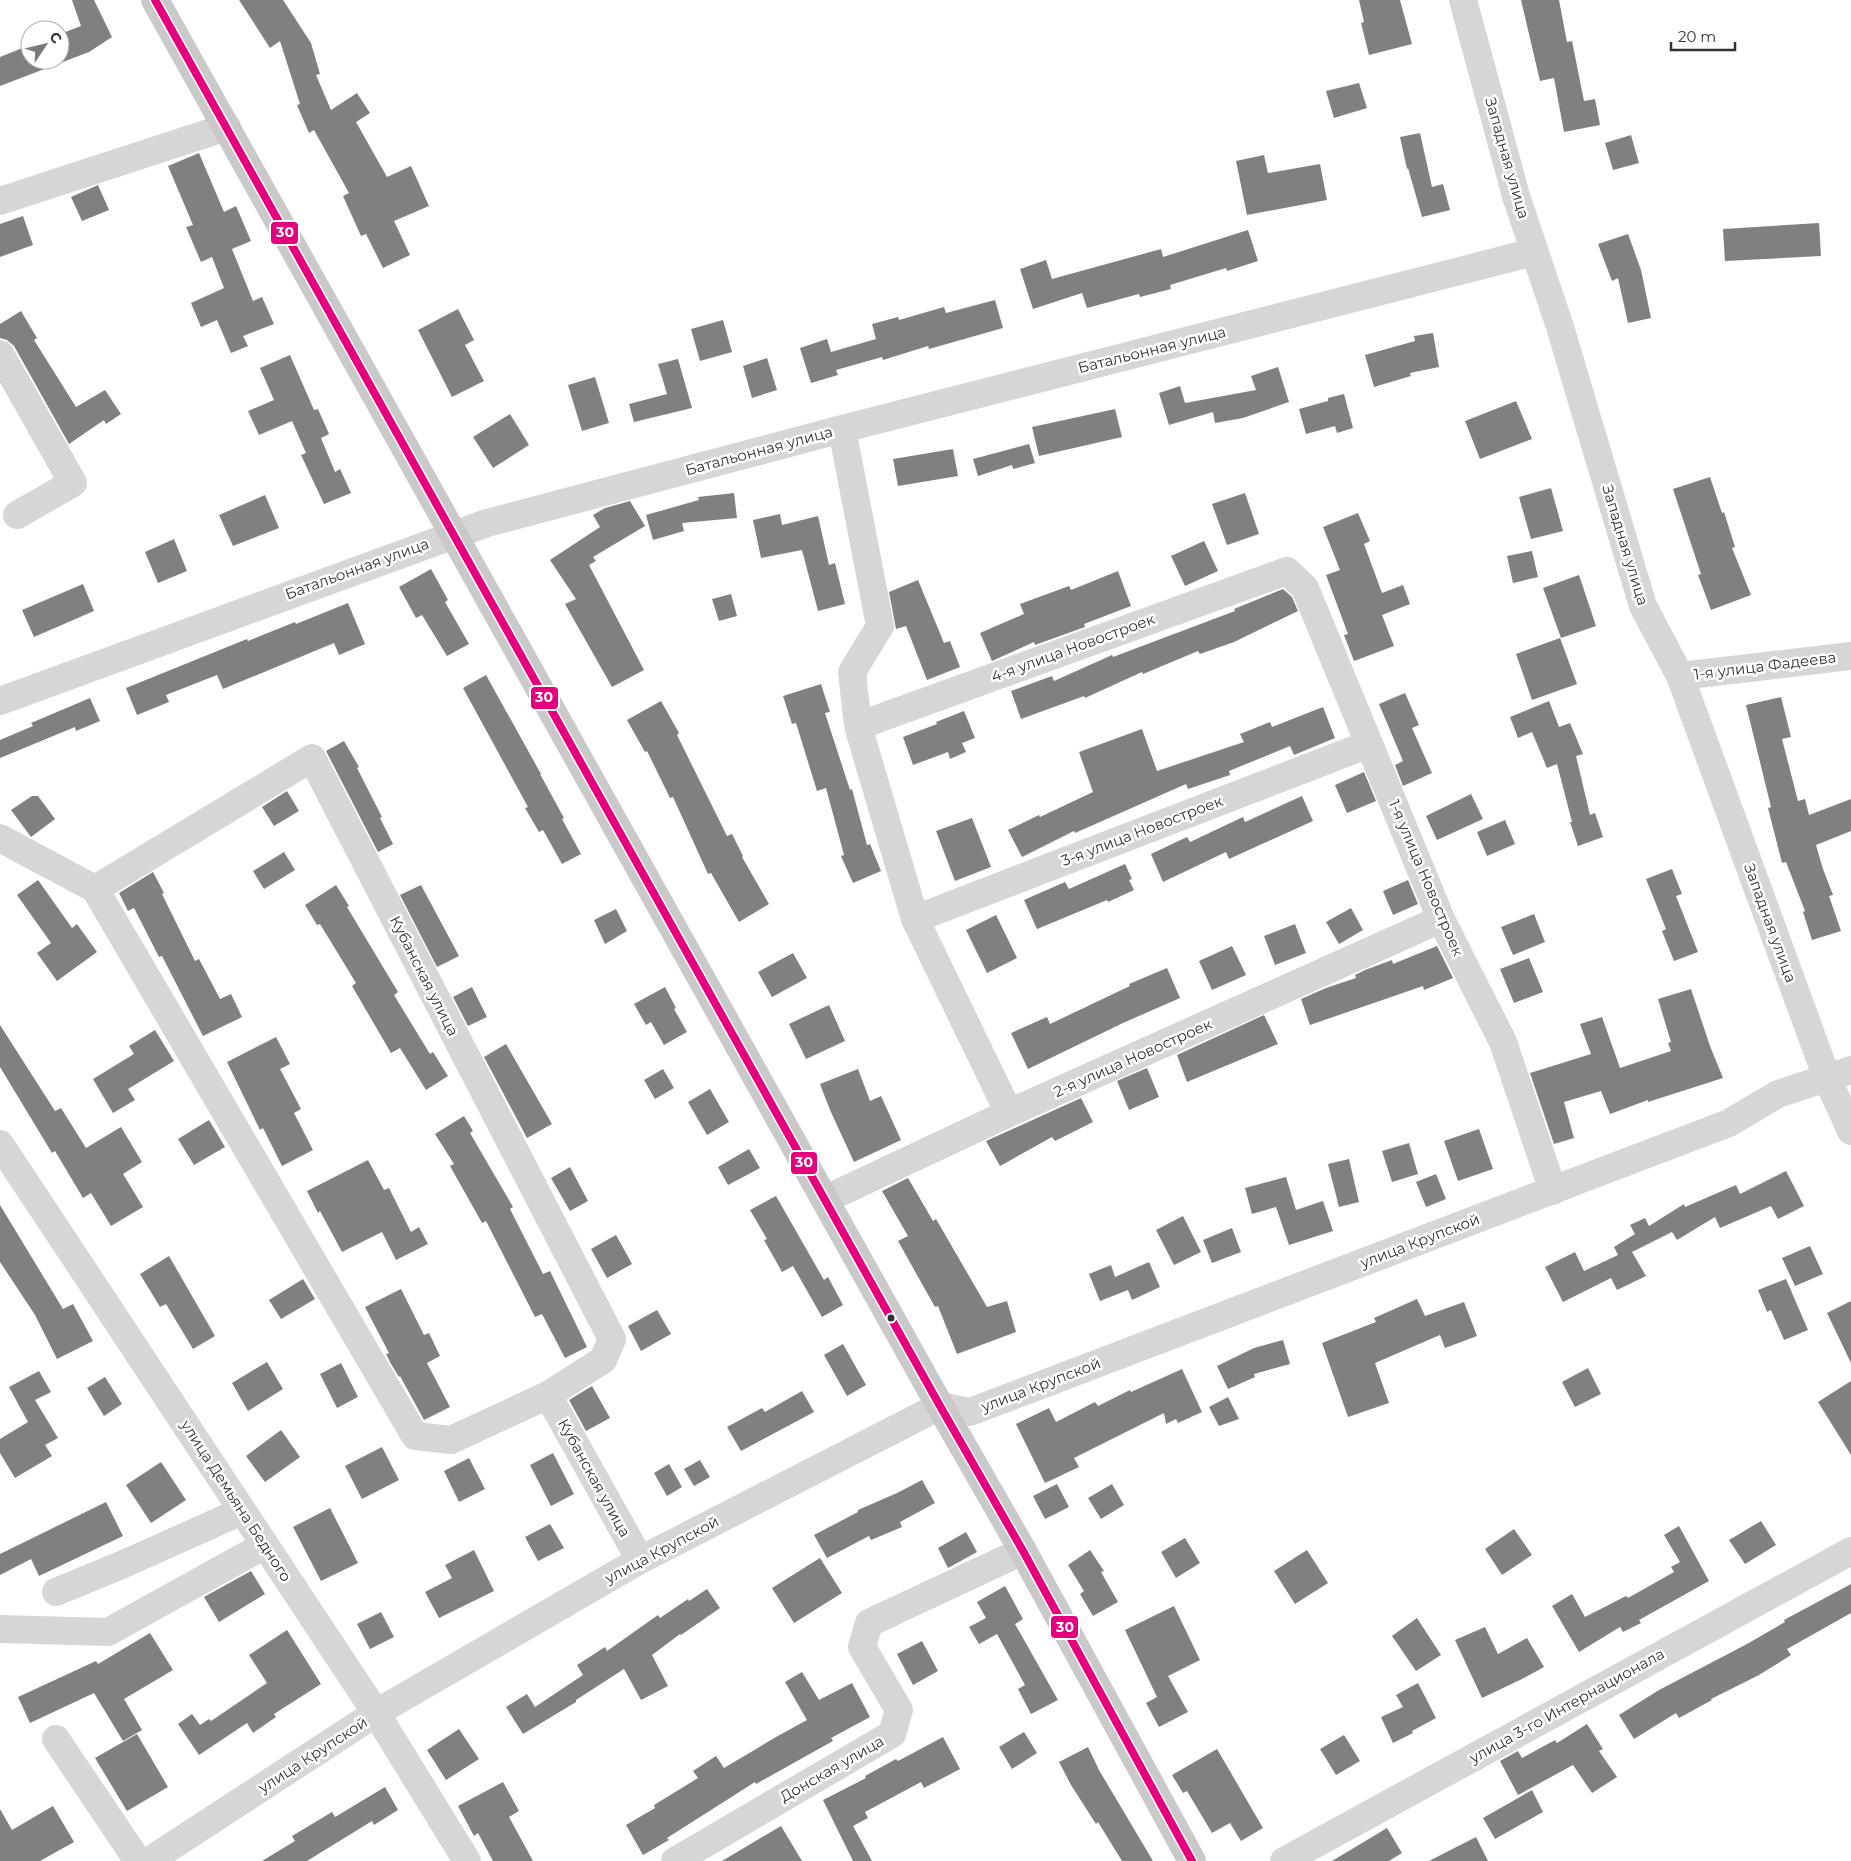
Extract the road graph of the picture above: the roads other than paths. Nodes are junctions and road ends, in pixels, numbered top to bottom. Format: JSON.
{"nodes":[{"id":1,"x":155,"y":0,"type":"edge"},
{"id":2,"x":1463,"y":0,"type":"edge"},
{"id":3,"x":227,"y":127,"type":"junction"},
{"id":4,"x":0,"y":201,"type":"edge"},
{"id":5,"x":1534,"y":252,"type":"junction"},
{"id":6,"x":0,"y":354,"type":"edge"},
{"id":7,"x":842,"y":429,"type":"junction"},
{"id":8,"x":17,"y":515,"type":"dead end"},
{"id":9,"x":453,"y":534,"type":"junction"},
{"id":10,"x":1288,"y":571,"type":"joint"},
{"id":11,"x":1851,"y":656,"type":"edge"},
{"id":12,"x":1680,"y":676,"type":"junction"},
{"id":13,"x":0,"y":701,"type":"edge"},
{"id":14,"x":858,"y":726,"type":"junction"},
{"id":15,"x":1369,"y":744,"type":"junction"},
{"id":16,"x":0,"y":838,"type":"edge"},
{"id":17,"x":96,"y":888,"type":"junction"},
{"id":18,"x":916,"y":919,"type":"junction"},
{"id":19,"x":1441,"y":919,"type":"junction"},
{"id":20,"x":1839,"y":1074,"type":"edge"},
{"id":21,"x":1009,"y":1113,"type":"junction"},
{"id":22,"x":1851,"y":1131,"type":"edge"},
{"id":23,"x":0,"y":1144,"type":"edge"},
{"id":24,"x":1553,"y":1191,"type":"junction"},
{"id":25,"x":826,"y":1199,"type":"junction"},
{"id":26,"x":548,"y":1395,"type":"junction"},
{"id":27,"x":940,"y":1406,"type":"junction"},
{"id":28,"x":242,"y":1511,"type":"junction"},
{"id":29,"x":265,"y":1545,"type":"junction"},
{"id":30,"x":1023,"y":1551,"type":"junction"},
{"id":31,"x":1851,"y":1551,"type":"edge"},
{"id":32,"x":640,"y":1560,"type":"junction"},
{"id":33,"x":56,"y":1592,"type":"dead end"},
{"id":34,"x":0,"y":1629,"type":"edge"},
{"id":35,"x":376,"y":1713,"type":"junction"},
{"id":36,"x":56,"y":1739,"type":"dead end"},
{"id":37,"x":138,"y":1861,"type":"edge"},
{"id":38,"x":149,"y":1861,"type":"edge"},
{"id":39,"x":467,"y":1861,"type":"edge"},
{"id":40,"x":675,"y":1861,"type":"edge"},
{"id":41,"x":1192,"y":1861,"type":"edge"},
{"id":42,"x":1284,"y":1861,"type":"edge"}],
"edges":[{"from":1,"to":3,"type":"main road"},
{"from":2,"to":5,"type":"street","name":"Западная улица"},
{"from":3,"to":4,"type":"street"},
{"from":3,"to":9,"type":"main road"},
{"from":5,"to":7,"type":"street","name":"Батальонная улица"},
{"from":5,"to":12,"type":"street","name":"Западная улица"},
{"from":6,"to":8,"type":"street"},
{"from":7,"to":9,"type":"street","name":"Батальонная улица"},
{"from":7,"to":14,"type":"street"},
{"from":9,"to":13,"type":"street","name":"Батальонная улица"},
{"from":9,"to":25,"type":"main road"},
{"from":10,"to":14,"type":"street","name":"4-я улица Новостроек"},
{"from":10,"to":15,"type":"street","name":"1-я улица Новостроек"},
{"from":11,"to":12,"type":"street","name":"1-я улица Фадеева"},
{"from":12,"to":20,"type":"street","name":"Западная улица"},
{"from":14,"to":18,"type":"street"},
{"from":15,"to":18,"type":"street","name":"3-я улица Новостроек"},
{"from":15,"to":19,"type":"street","name":"1-я улица Новостроек"},
{"from":16,"to":17,"type":"street"},
{"from":17,"to":26,"type":"street","name":"Кубанская улица"},
{"from":17,"to":26,"type":"street","name":"Кубанская улица"},
{"from":18,"to":21,"type":"street"},
{"from":19,"to":21,"type":"street","name":"2-я улица Новостроек"},
{"from":19,"to":24,"type":"street","name":"1-я улица Новостроек"},
{"from":20,"to":22,"type":"street","name":"Западная улица"},
{"from":20,"to":24,"type":"street","name":"улица Крупской"},
{"from":21,"to":25,"type":"street","name":"2-я улица Новостроек"},
{"from":23,"to":28,"type":"street","name":"улица Демьяна Бедного"},
{"from":24,"to":27,"type":"street","name":"улица Крупской"},
{"from":25,"to":27,"type":"main road"},
{"from":26,"to":32,"type":"street","name":"Кубанская улица"},
{"from":27,"to":30,"type":"main road"},
{"from":27,"to":32,"type":"street","name":"улица Крупской"},
{"from":28,"to":29,"type":"street","name":"улица Демьяна Бедного"},
{"from":28,"to":33,"type":"street"},
{"from":29,"to":34,"type":"street"},
{"from":29,"to":35,"type":"street","name":"улица Демьяна Бедного"},
{"from":30,"to":40,"type":"street","name":"Донская улица"},
{"from":30,"to":41,"type":"main road"},
{"from":31,"to":42,"type":"street","name":"улица 3-го Интернационала"},
{"from":32,"to":35,"type":"street","name":"улица Крупской"},
{"from":35,"to":38,"type":"street","name":"улица Крупской"},
{"from":35,"to":39,"type":"street","name":"улица Демьяна Бедного"},
{"from":36,"to":37,"type":"street"}]}
